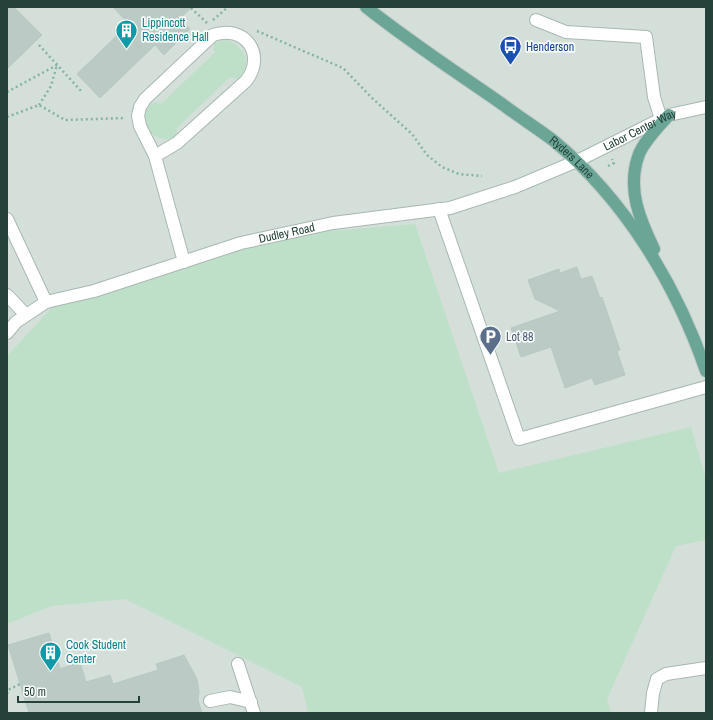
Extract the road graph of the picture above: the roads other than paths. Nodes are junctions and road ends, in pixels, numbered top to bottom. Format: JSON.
{"nodes":[{"id":1,"x":366,"y":7,"type":"edge"},
{"id":2,"x":536,"y":20,"type":"dead end"},
{"id":3,"x":706,"y":107,"type":"edge"},
{"id":4,"x":665,"y":117,"type":"junction"},
{"id":5,"x":156,"y":156,"type":"junction"},
{"id":6,"x":577,"y":162,"type":"junction"},
{"id":7,"x":439,"y":209,"type":"junction"},
{"id":8,"x":7,"y":219,"type":"edge"},
{"id":9,"x":184,"y":262,"type":"junction"},
{"id":10,"x":670,"y":285,"type":"junction"},
{"id":11,"x":7,"y":295,"type":"edge"},
{"id":12,"x":46,"y":302,"type":"junction"},
{"id":13,"x":26,"y":315,"type":"junction"},
{"id":14,"x":7,"y":333,"type":"edge"},
{"id":15,"x":706,"y":371,"type":"edge"},
{"id":16,"x":706,"y":387,"type":"edge"},
{"id":17,"x":238,"y":664,"type":"dead end"},
{"id":18,"x":706,"y":668,"type":"edge"},
{"id":19,"x":210,"y":701,"type":"dead end"},
{"id":20,"x":252,"y":708,"type":"edge"},
{"id":21,"x":651,"y":713,"type":"edge"}],
"edges":[{"from":1,"to":6,"type":"main road","name":"Ryders Lane"},
{"from":2,"to":4,"type":"street"},
{"from":3,"to":4,"type":"street","name":"Labor Center Way"},
{"from":4,"to":6,"type":"street","name":"Labor Center Way"},
{"from":4,"to":10,"type":"main road"},
{"from":5,"to":5,"type":"street"},
{"from":5,"to":9,"type":"street"},
{"from":6,"to":7,"type":"street","name":"Dudley Road"},
{"from":6,"to":10,"type":"main road","name":"Ryders Lane"},
{"from":7,"to":9,"type":"street","name":"Dudley Road"},
{"from":7,"to":16,"type":"street"},
{"from":8,"to":12,"type":"street"},
{"from":9,"to":12,"type":"street","name":"Dudley Road"},
{"from":10,"to":15,"type":"main road","name":"Ryders Lane"},
{"from":11,"to":13,"type":"street"},
{"from":12,"to":13,"type":"street","name":"Dudley Road"},
{"from":13,"to":14,"type":"street","name":"Dudley Road"},
{"from":17,"to":20,"type":"street"},
{"from":18,"to":21,"type":"street"},
{"from":19,"to":20,"type":"street"}]}
